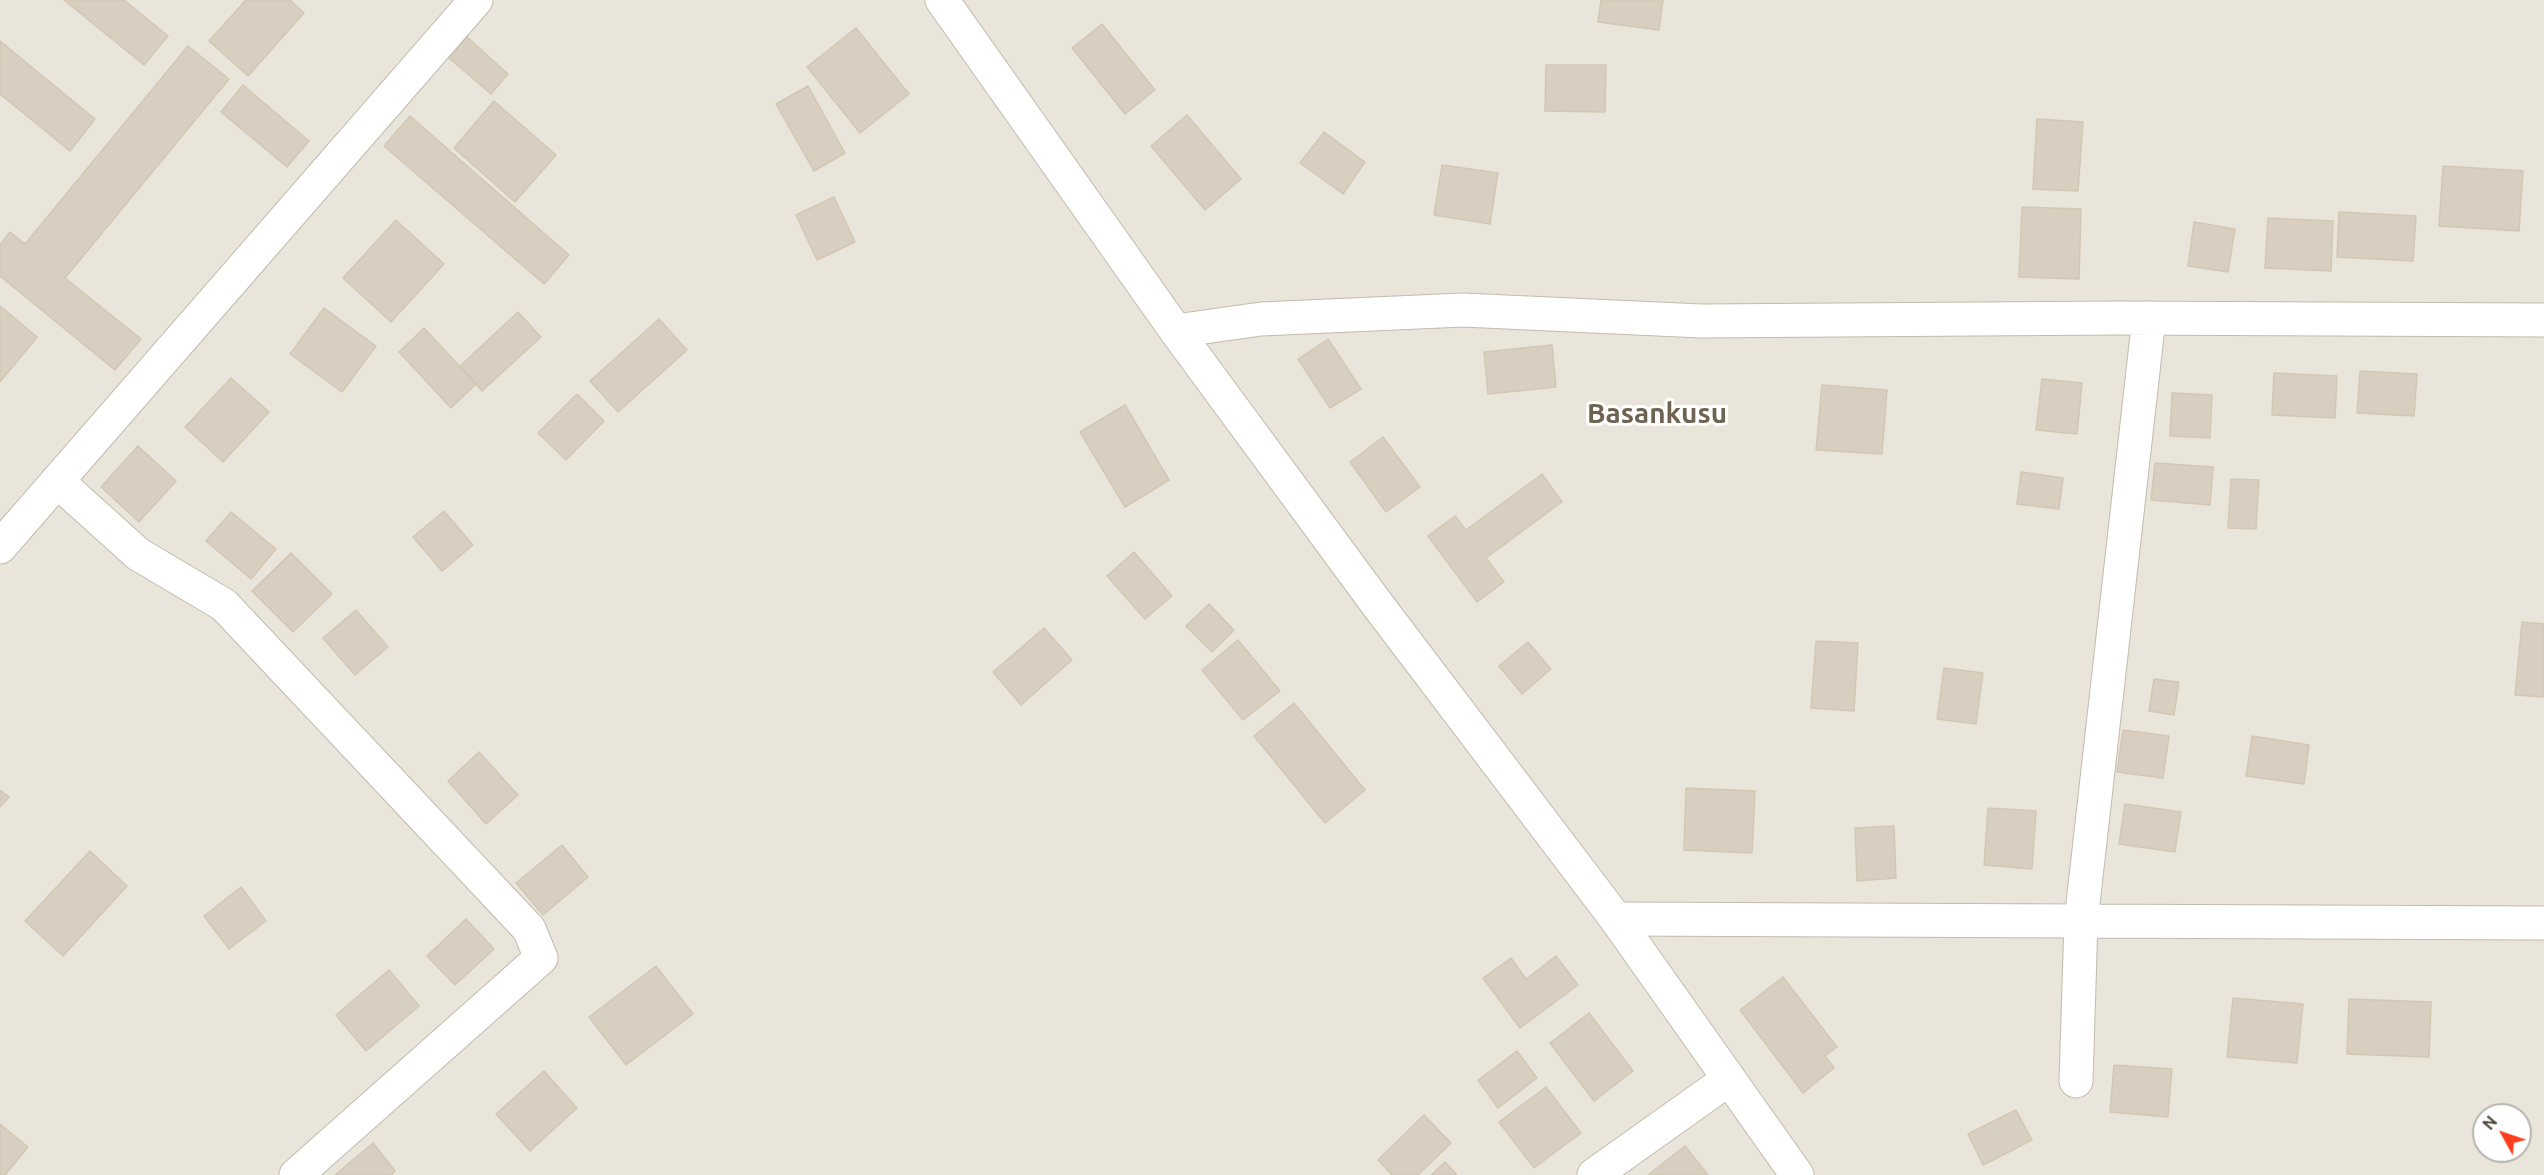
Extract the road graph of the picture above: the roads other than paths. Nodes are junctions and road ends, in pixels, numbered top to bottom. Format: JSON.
{"nodes":[{"id":1,"x":476,"y":0,"type":"edge"},
{"id":2,"x":942,"y":0,"type":"edge"},
{"id":3,"x":2149,"y":318,"type":"junction"},
{"id":4,"x":2544,"y":320,"type":"edge"},
{"id":5,"x":1176,"y":332,"type":"junction"},
{"id":6,"x":57,"y":481,"type":"junction"},
{"id":7,"x":0,"y":547,"type":"edge"},
{"id":8,"x":1616,"y":919,"type":"junction"},
{"id":9,"x":2081,"y":921,"type":"junction"},
{"id":10,"x":2544,"y":923,"type":"edge"},
{"id":11,"x":1729,"y":1078,"type":"junction"},
{"id":12,"x":2076,"y":1081,"type":"dead end"},
{"id":13,"x":296,"y":1175,"type":"edge"},
{"id":14,"x":1594,"y":1175,"type":"edge"},
{"id":15,"x":1797,"y":1175,"type":"edge"}],
"edges":[{"from":1,"to":6,"type":"street"},
{"from":2,"to":5,"type":"street"},
{"from":3,"to":4,"type":"street"},
{"from":3,"to":5,"type":"street"},
{"from":3,"to":9,"type":"street"},
{"from":5,"to":8,"type":"street"},
{"from":6,"to":7,"type":"street"},
{"from":6,"to":13,"type":"street"},
{"from":8,"to":9,"type":"street"},
{"from":8,"to":11,"type":"street"},
{"from":9,"to":10,"type":"street"},
{"from":9,"to":12,"type":"street"},
{"from":11,"to":14,"type":"street"},
{"from":11,"to":15,"type":"street"}]}
